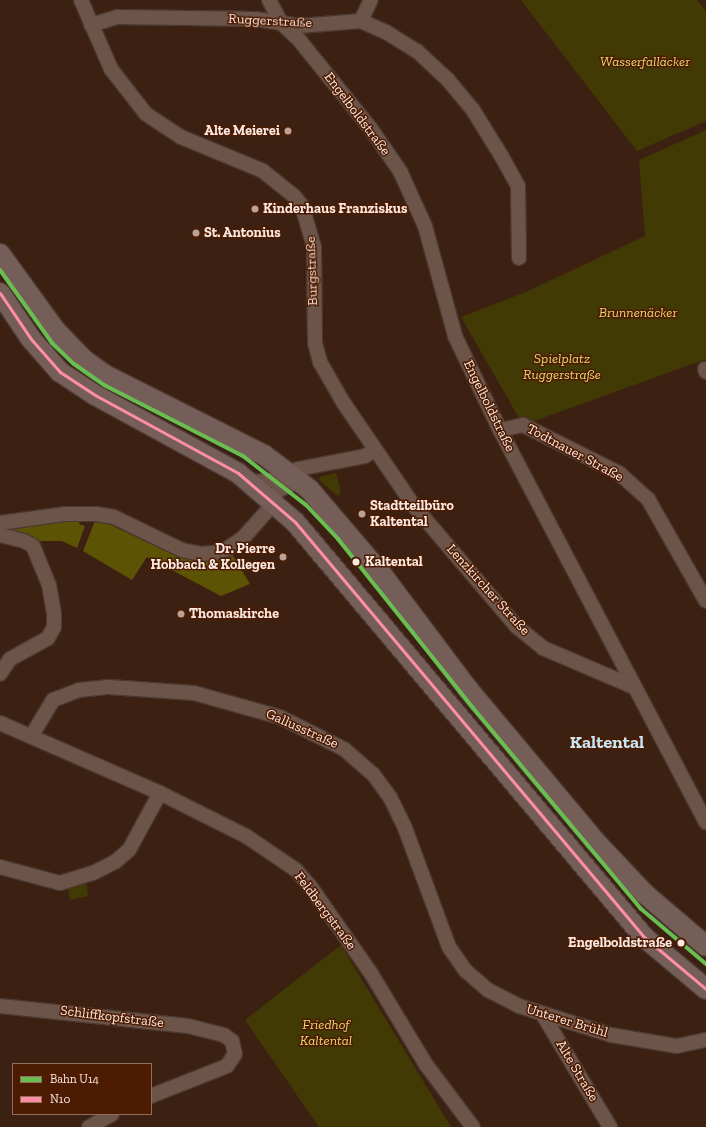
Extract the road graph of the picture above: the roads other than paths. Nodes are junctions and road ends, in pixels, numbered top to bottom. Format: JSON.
{"nodes":[{"id":1,"x":81,"y":0,"type":"edge"},
{"id":2,"x":269,"y":0,"type":"edge"},
{"id":3,"x":371,"y":0,"type":"edge"},
{"id":4,"x":362,"y":21,"type":"junction"},
{"id":5,"x":281,"y":23,"type":"junction"},
{"id":6,"x":92,"y":25,"type":"junction"},
{"id":7,"x":0,"y":254,"type":"edge"},
{"id":8,"x":520,"y":258,"type":"dead end"},
{"id":9,"x":0,"y":293,"type":"edge"},
{"id":10,"x":500,"y":430,"type":"junction"},
{"id":11,"x":375,"y":450,"type":"junction"},
{"id":12,"x":264,"y":455,"type":"junction"},
{"id":13,"x":296,"y":478,"type":"junction"},
{"id":14,"x":254,"y":483,"type":"junction"},
{"id":15,"x":275,"y":502,"type":"junction"},
{"id":16,"x":0,"y":523,"type":"edge"},
{"id":17,"x":0,"y":536,"type":"edge"},
{"id":18,"x":706,"y":601,"type":"edge"},
{"id":19,"x":0,"y":674,"type":"edge"},
{"id":20,"x":634,"y":687,"type":"junction"},
{"id":21,"x":0,"y":723,"type":"edge"},
{"id":22,"x":32,"y":735,"type":"junction"},
{"id":23,"x":160,"y":793,"type":"junction"},
{"id":24,"x":706,"y":822,"type":"edge"},
{"id":25,"x":0,"y":867,"type":"edge"},
{"id":26,"x":706,"y":946,"type":"edge"},
{"id":27,"x":449,"y":947,"type":"joint"},
{"id":28,"x":706,"y":989,"type":"edge"},
{"id":29,"x":0,"y":1006,"type":"edge"},
{"id":30,"x":543,"y":1015,"type":"junction"},
{"id":31,"x":706,"y":1040,"type":"edge"},
{"id":32,"x":152,"y":1096,"type":"edge"},
{"id":33,"x":110,"y":1115,"type":"edge"},
{"id":34,"x":89,"y":1127,"type":"edge"},
{"id":35,"x":473,"y":1127,"type":"edge"},
{"id":36,"x":610,"y":1127,"type":"edge"}],
"edges":[{"from":1,"to":6,"type":"street","name":"Burgstraße"},
{"from":2,"to":5,"type":"street","name":"Engelboldstraße"},
{"from":3,"to":4,"type":"street"},
{"from":4,"to":5,"type":"street","name":"Ruggerstraße"},
{"from":4,"to":8,"type":"street"},
{"from":5,"to":6,"type":"street","name":"Ruggerstraße"},
{"from":5,"to":10,"type":"street","name":"Engelboldstraße"},
{"from":6,"to":11,"type":"street","name":"Burgstraße"},
{"from":7,"to":12,"type":"main road"},
{"from":9,"to":14,"type":"main road"},
{"from":10,"to":18,"type":"street","name":"Todtnauer Straße"},
{"from":10,"to":20,"type":"street","name":"Engelboldstraße"},
{"from":11,"to":13,"type":"street"},
{"from":11,"to":20,"type":"street","name":"Lenzkircher Straße"},
{"from":12,"to":13,"type":"main road"},
{"from":12,"to":14,"type":"street"},
{"from":13,"to":14,"type":"street"},
{"from":13,"to":15,"type":"street"},
{"from":13,"to":26,"type":"main road"},
{"from":14,"to":15,"type":"main road"},
{"from":15,"to":16,"type":"street"},
{"from":15,"to":28,"type":"main road"},
{"from":17,"to":19,"type":"street"},
{"from":20,"to":24,"type":"street","name":"Engelboldstraße"},
{"from":21,"to":22,"type":"street","name":"Feldbergstraße"},
{"from":22,"to":23,"type":"street","name":"Feldbergstraße"},
{"from":22,"to":27,"type":"street","name":"Gallusstraße"},
{"from":23,"to":25,"type":"street"},
{"from":23,"to":35,"type":"street","name":"Feldbergstraße"},
{"from":27,"to":30,"type":"street","name":"Unterer Brühl"},
{"from":29,"to":32,"type":"street","name":"Schliffkopfstraße"},
{"from":30,"to":31,"type":"street","name":"Unterer Brühl"},
{"from":30,"to":36,"type":"street","name":"Alte Straße"},
{"from":33,"to":34,"type":"street"}]}
